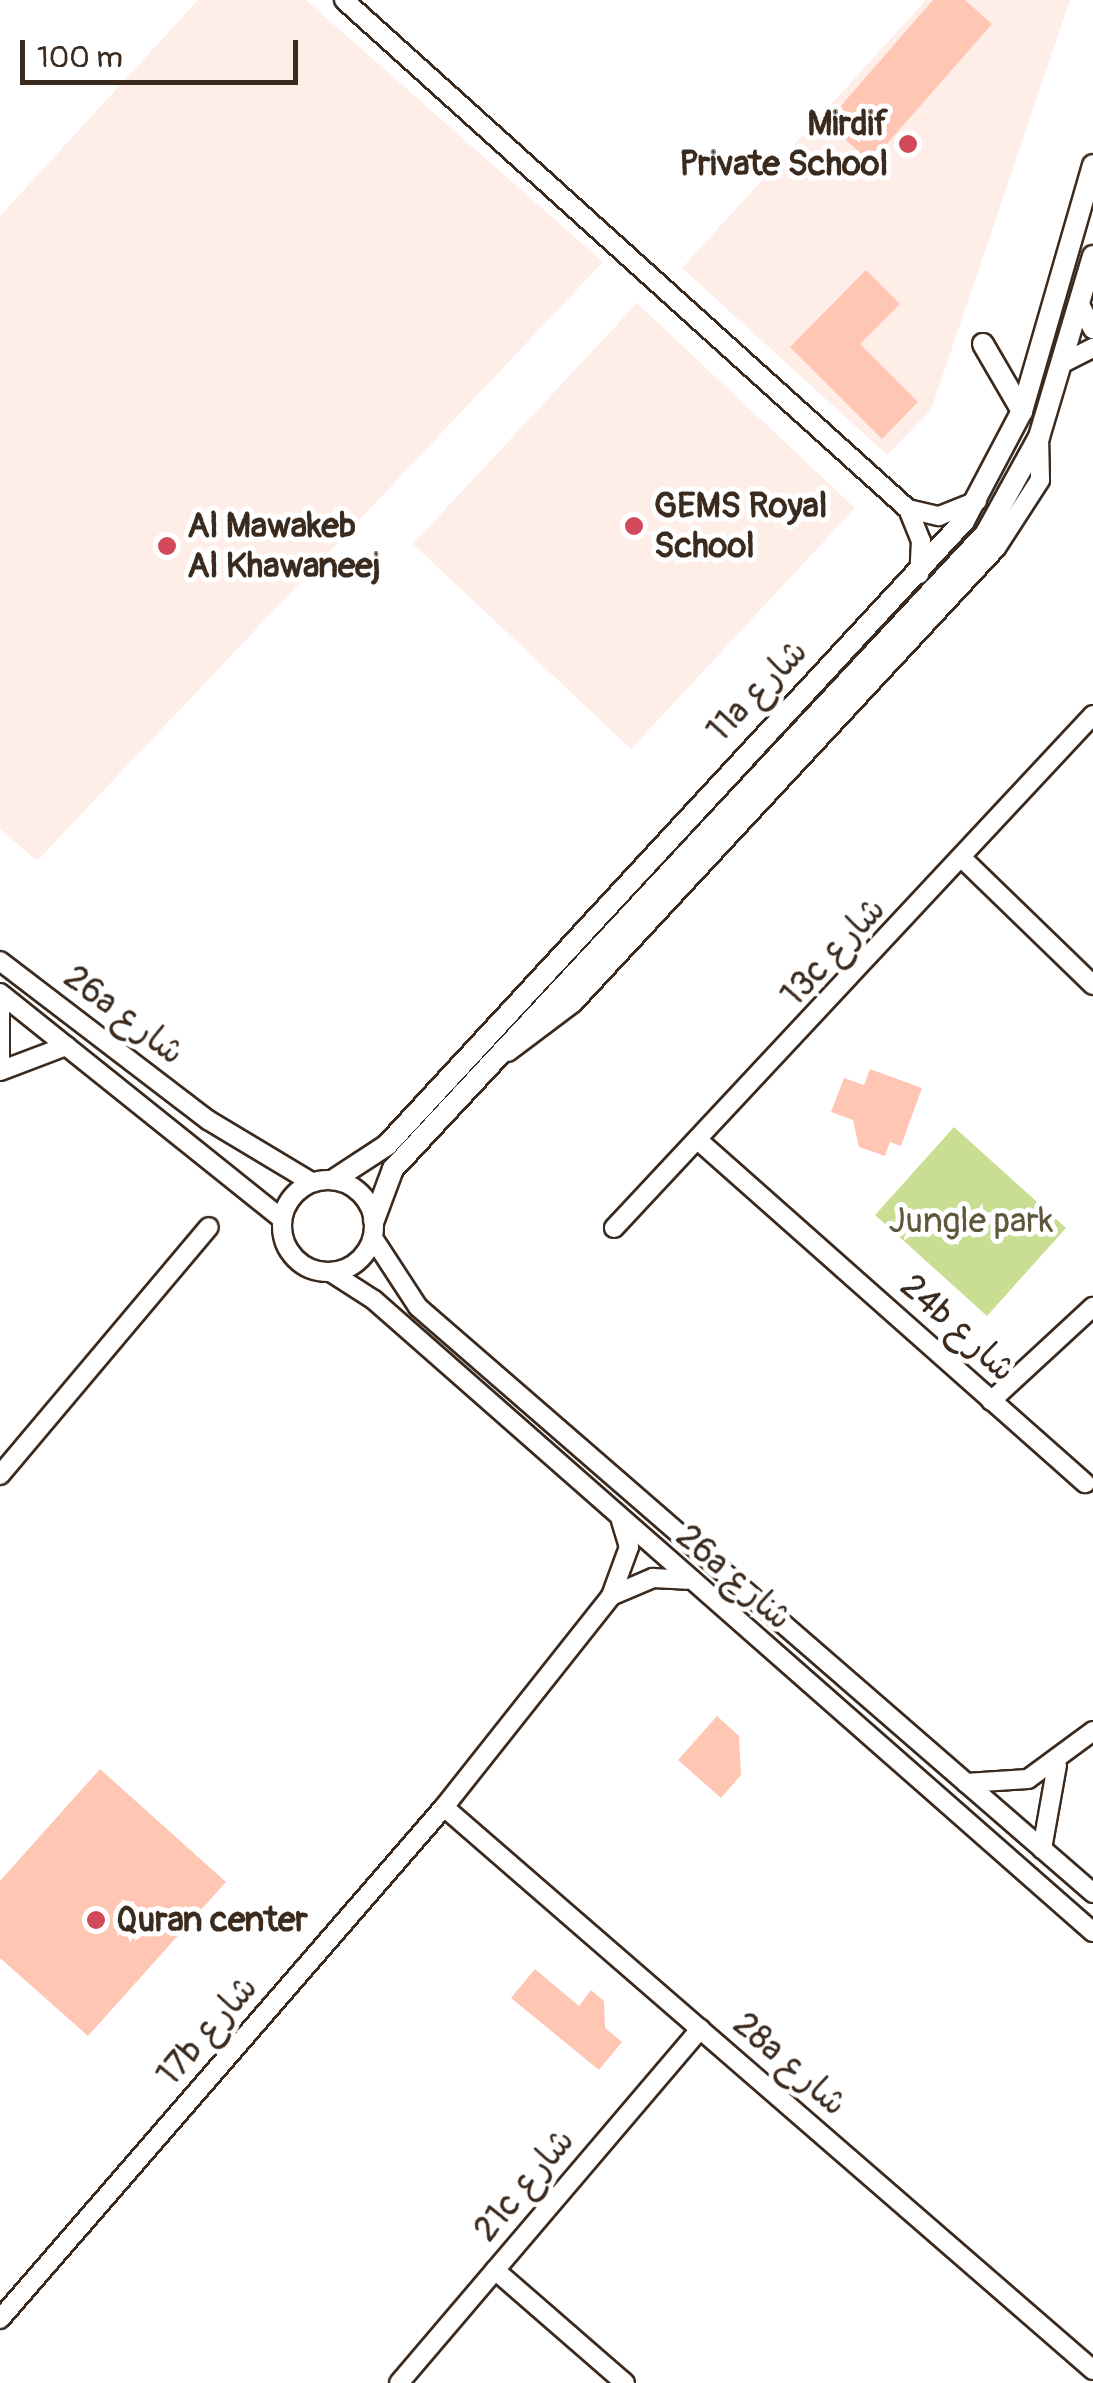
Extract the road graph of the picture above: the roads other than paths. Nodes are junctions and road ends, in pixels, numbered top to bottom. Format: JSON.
{"nodes":[{"id":1,"x":344,"y":0,"type":"edge"},
{"id":2,"x":1093,"y":165,"type":"edge"},
{"id":3,"x":1093,"y":256,"type":"edge"},
{"id":4,"x":1079,"y":303,"type":"junction"},
{"id":5,"x":1093,"y":329,"type":"edge"},
{"id":6,"x":983,"y":344,"type":"dead end"},
{"id":7,"x":1093,"y":348,"type":"edge"},
{"id":8,"x":1061,"y":364,"type":"junction"},
{"id":9,"x":1022,"y":412,"type":"junction"},
{"id":10,"x":977,"y":501,"type":"junction"},
{"id":11,"x":908,"y":509,"type":"junction"},
{"id":12,"x":919,"y":574,"type":"junction"},
{"id":13,"x":1093,"y":715,"type":"edge"},
{"id":14,"x":963,"y":859,"type":"junction"},
{"id":15,"x":0,"y":960,"type":"edge"},
{"id":16,"x":1093,"y":985,"type":"edge"},
{"id":17,"x":0,"y":993,"type":"edge"},
{"id":18,"x":66,"y":1046,"type":"junction"},
{"id":19,"x":0,"y":1062,"type":"edge"},
{"id":20,"x":0,"y":1071,"type":"edge"},
{"id":21,"x":699,"y":1141,"type":"junction"},
{"id":22,"x":334,"y":1180,"type":"junction"},
{"id":23,"x":311,"y":1182,"type":"junction"},
{"id":24,"x":282,"y":1219,"type":"junction"},
{"id":25,"x":209,"y":1227,"type":"dead end"},
{"id":26,"x":614,"y":1228,"type":"dead end"},
{"id":27,"x":374,"y":1229,"type":"junction"},
{"id":28,"x":332,"y":1273,"type":"junction"},
{"id":29,"x":1093,"y":1308,"type":"edge"},
{"id":30,"x":991,"y":1401,"type":"junction"},
{"id":31,"x":0,"y":1475,"type":"edge"},
{"id":32,"x":1086,"y":1483,"type":"dead end"},
{"id":33,"x":620,"y":1520,"type":"junction"},
{"id":34,"x":689,"y":1580,"type":"junction"},
{"id":35,"x":611,"y":1596,"type":"junction"},
{"id":36,"x":1093,"y":1732,"type":"edge"},
{"id":37,"x":1057,"y":1765,"type":"junction"},
{"id":38,"x":966,"y":1784,"type":"junction"},
{"id":39,"x":444,"y":1807,"type":"junction"},
{"id":40,"x":1042,"y":1849,"type":"junction"},
{"id":41,"x":1093,"y":1893,"type":"edge"},
{"id":42,"x":1093,"y":1932,"type":"edge"},
{"id":43,"x":700,"y":2028,"type":"junction"},
{"id":44,"x":494,"y":2270,"type":"junction"},
{"id":45,"x":0,"y":2319,"type":"edge"},
{"id":46,"x":1093,"y":2370,"type":"edge"},
{"id":47,"x":399,"y":2383,"type":"edge"},
{"id":48,"x":625,"y":2383,"type":"edge"}],
"edges":[{"from":1,"to":11,"type":"street"},
{"from":2,"to":9,"type":"street","name":"11a شارع"},
{"from":3,"to":4,"type":"street","name":"11a شارع"},
{"from":4,"to":5,"type":"street"},
{"from":4,"to":8,"type":"street","name":"11a شارع"},
{"from":6,"to":9,"type":"street"},
{"from":7,"to":8,"type":"street"},
{"from":8,"to":27,"type":"street","name":"11a شارع"},
{"from":9,"to":10,"type":"street","name":"11a شارع"},
{"from":10,"to":11,"type":"street"},
{"from":10,"to":12,"type":"street","name":"11a شارع"},
{"from":11,"to":12,"type":"street"},
{"from":12,"to":22,"type":"street","name":"11a شارع"},
{"from":13,"to":14,"type":"street","name":"13c شارع"},
{"from":14,"to":16,"type":"street"},
{"from":14,"to":21,"type":"street","name":"13c شارع"},
{"from":15,"to":23,"type":"street","name":"26a شارع"},
{"from":17,"to":18,"type":"street","name":"26a شارع"},
{"from":17,"to":19,"type":"street"},
{"from":18,"to":20,"type":"street"},
{"from":18,"to":24,"type":"street","name":"26a شارع"},
{"from":21,"to":26,"type":"street","name":"13c شارع"},
{"from":21,"to":30,"type":"street","name":"24b شارع"},
{"from":22,"to":23,"type":"street"},
{"from":22,"to":27,"type":"street"},
{"from":23,"to":24,"type":"street"},
{"from":24,"to":28,"type":"street"},
{"from":25,"to":31,"type":"street"},
{"from":27,"to":28,"type":"street"},
{"from":27,"to":38,"type":"street","name":"26a شارع"},
{"from":28,"to":33,"type":"street","name":"26a شارع"},
{"from":29,"to":30,"type":"street"},
{"from":30,"to":32,"type":"street","name":"24b شارع"},
{"from":33,"to":34,"type":"street","name":"26a شارع"},
{"from":33,"to":35,"type":"street","name":"17b شارع"},
{"from":34,"to":35,"type":"street"},
{"from":34,"to":42,"type":"street","name":"26a شارع"},
{"from":35,"to":39,"type":"street","name":"17b شارع"},
{"from":36,"to":37,"type":"street"},
{"from":37,"to":38,"type":"street"},
{"from":37,"to":40,"type":"street"},
{"from":38,"to":40,"type":"street","name":"26a شارع"},
{"from":39,"to":43,"type":"street","name":"28a شارع"},
{"from":39,"to":45,"type":"street","name":"17b شارع"},
{"from":40,"to":41,"type":"street","name":"26a شارع"},
{"from":43,"to":44,"type":"street","name":"21c شارع"},
{"from":43,"to":46,"type":"street","name":"28a شارع"},
{"from":44,"to":47,"type":"street","name":"21c شارع"},
{"from":44,"to":48,"type":"street"}]}
